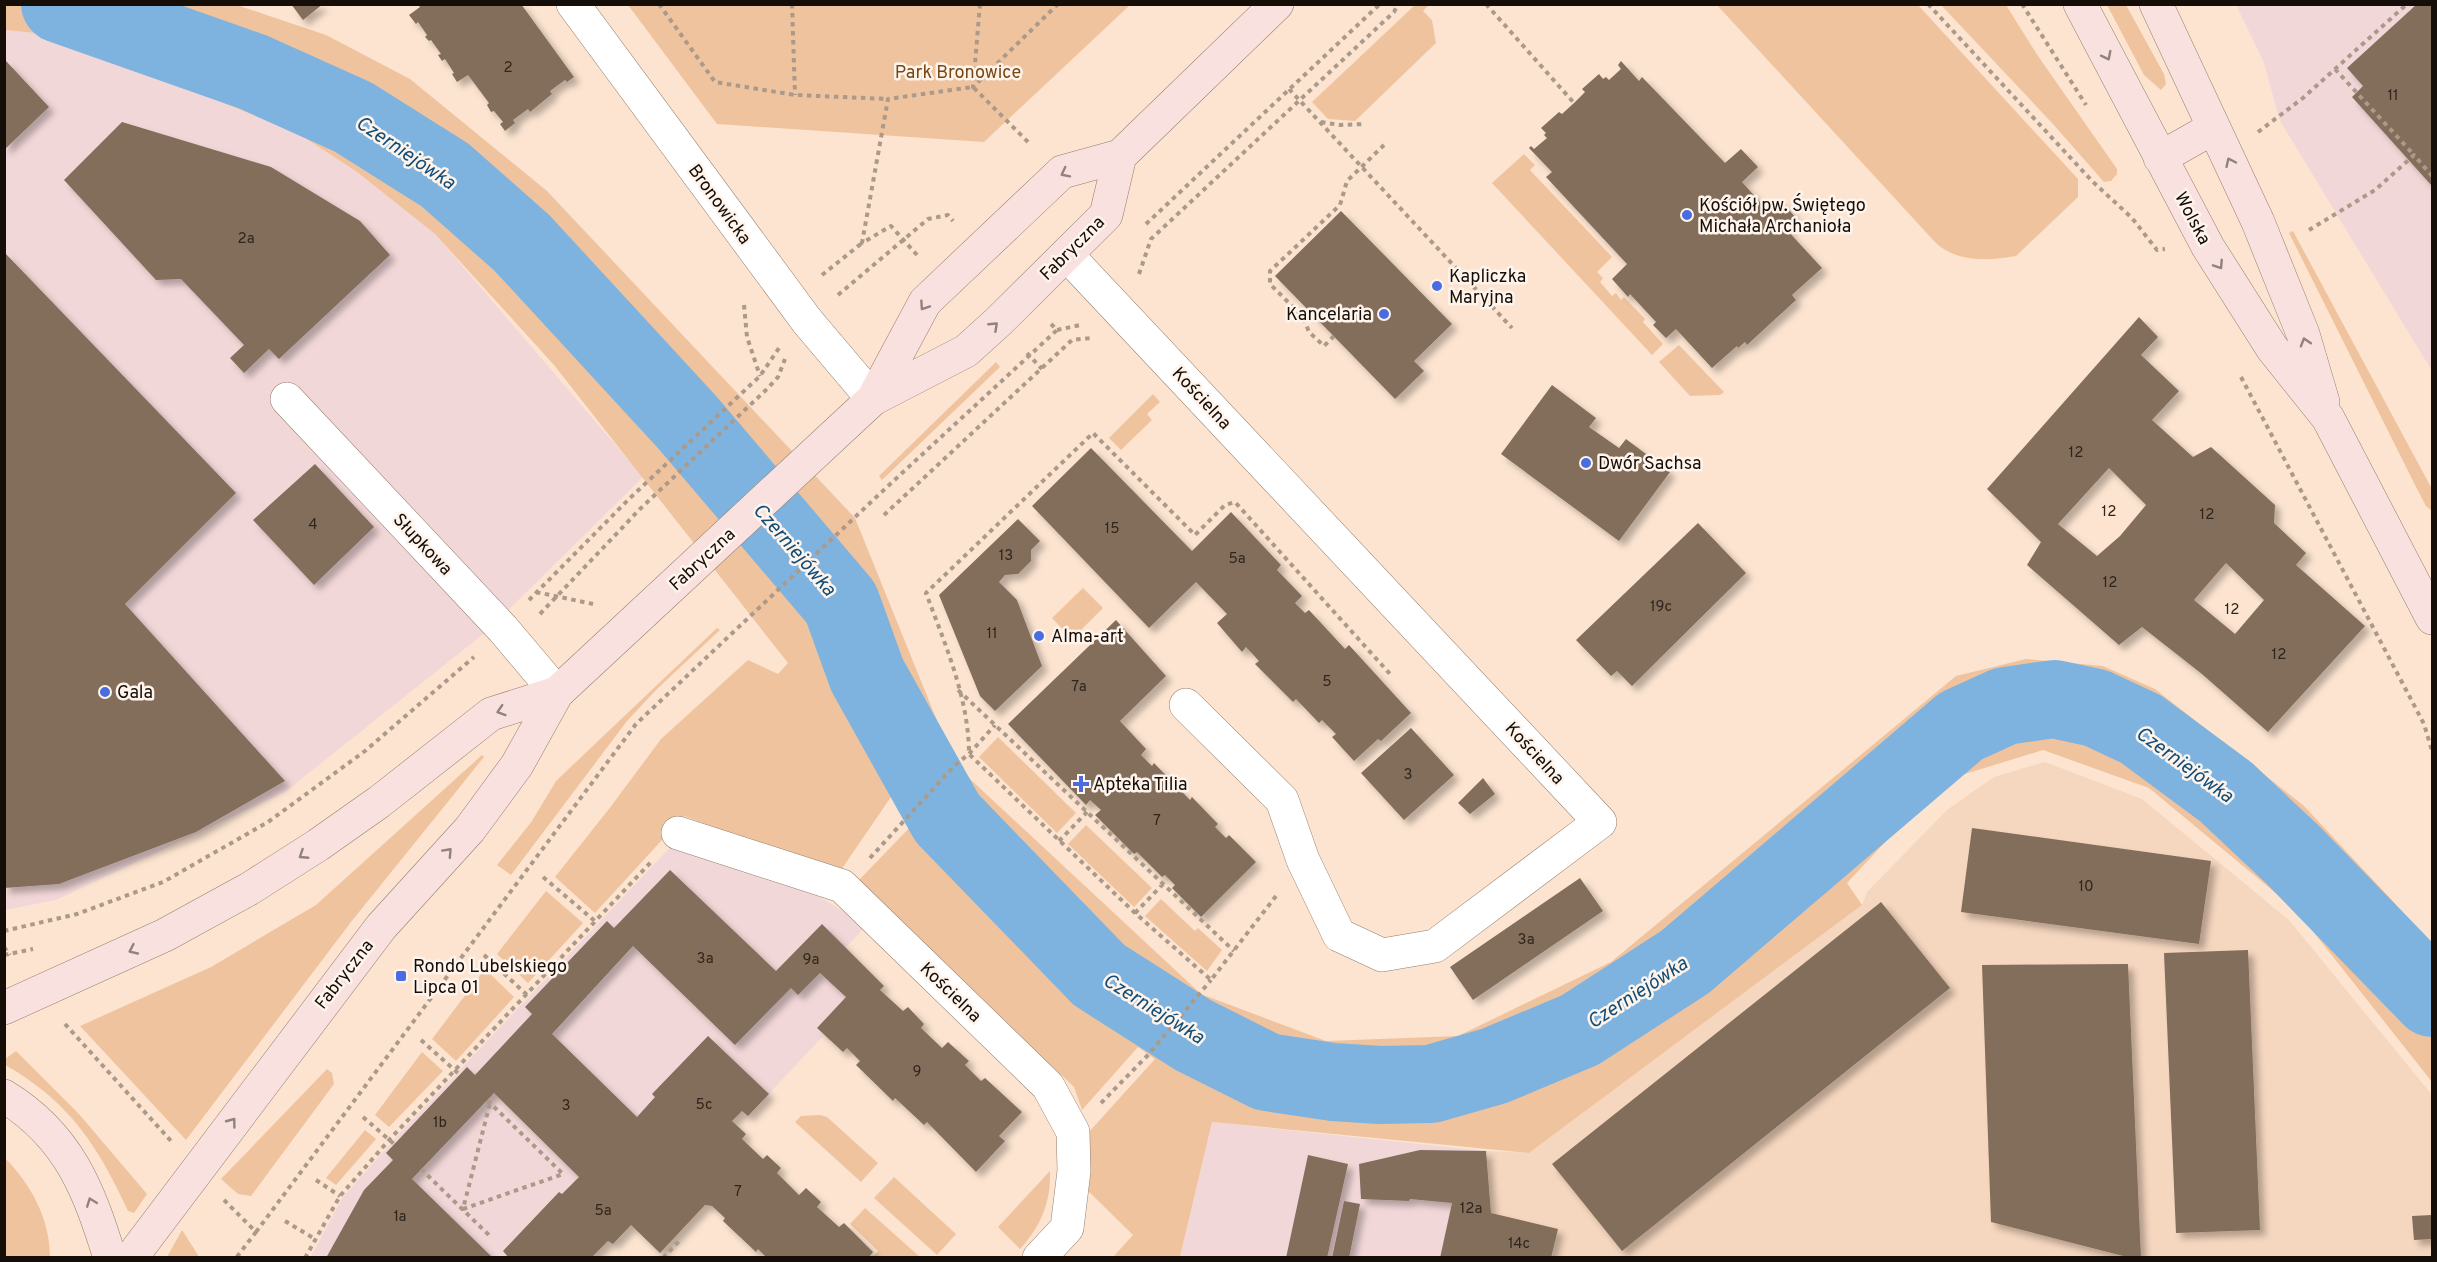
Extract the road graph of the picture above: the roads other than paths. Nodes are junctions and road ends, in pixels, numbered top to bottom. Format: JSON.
{"nodes":[{"id":1,"x":573,"y":4,"type":"edge"},
{"id":2,"x":1277,"y":4,"type":"edge"},
{"id":3,"x":2080,"y":4,"type":"edge"},
{"id":4,"x":2156,"y":4,"type":"edge"},
{"id":5,"x":2213,"y":128,"type":"junction"},
{"id":6,"x":1120,"y":156,"type":"junction"},
{"id":7,"x":2160,"y":158,"type":"junction"},
{"id":8,"x":1067,"y":255,"type":"junction"},
{"id":9,"x":287,"y":399,"type":"dead end"},
{"id":10,"x":873,"y":399,"type":"junction"},
{"id":11,"x":2328,"y":418,"type":"junction"},
{"id":12,"x":2433,"y":618,"type":"edge"},
{"id":13,"x":557,"y":693,"type":"junction"},
{"id":14,"x":1186,"y":705,"type":"dead end"},
{"id":15,"x":678,"y":833,"type":"road end"},
{"id":16,"x":4,"y":1008,"type":"edge"},
{"id":17,"x":4,"y":1096,"type":"edge"},
{"id":18,"x":110,"y":1257,"type":"edge"},
{"id":19,"x":131,"y":1257,"type":"edge"},
{"id":20,"x":1039,"y":1257,"type":"edge"}],
"edges":[{"from":1,"to":10,"type":"street","name":"Bronowicka"},
{"from":2,"to":6,"type":"street","name":"Fabryczna"},
{"from":3,"to":7,"type":"street","name":"Wolska","one_way":true},
{"from":4,"to":5,"type":"street","name":"Wolska"},
{"from":5,"to":7,"type":"street"},
{"from":11,"to":5,"type":"street","name":"Wolska","one_way":true},
{"from":6,"to":8,"type":"street","name":"Fabryczna"},
{"from":6,"to":10,"type":"street","name":"Fabryczna","one_way":true},
{"from":7,"to":11,"type":"street","name":"Wolska","one_way":true},
{"from":10,"to":8,"type":"street","name":"Fabryczna","one_way":true},
{"from":8,"to":14,"type":"street","name":"Kościelna"},
{"from":9,"to":13,"type":"street","name":"Słupkowa"},
{"from":10,"to":13,"type":"street","name":"Fabryczna"},
{"from":11,"to":12,"type":"street","name":"Wolska"},
{"from":13,"to":16,"type":"street","name":"Fabryczna","one_way":true},
{"from":19,"to":13,"type":"street","name":"Fabryczna","one_way":true},
{"from":15,"to":20,"type":"street","name":"Kościelna"},
{"from":18,"to":17,"type":"street","one_way":true}]}
